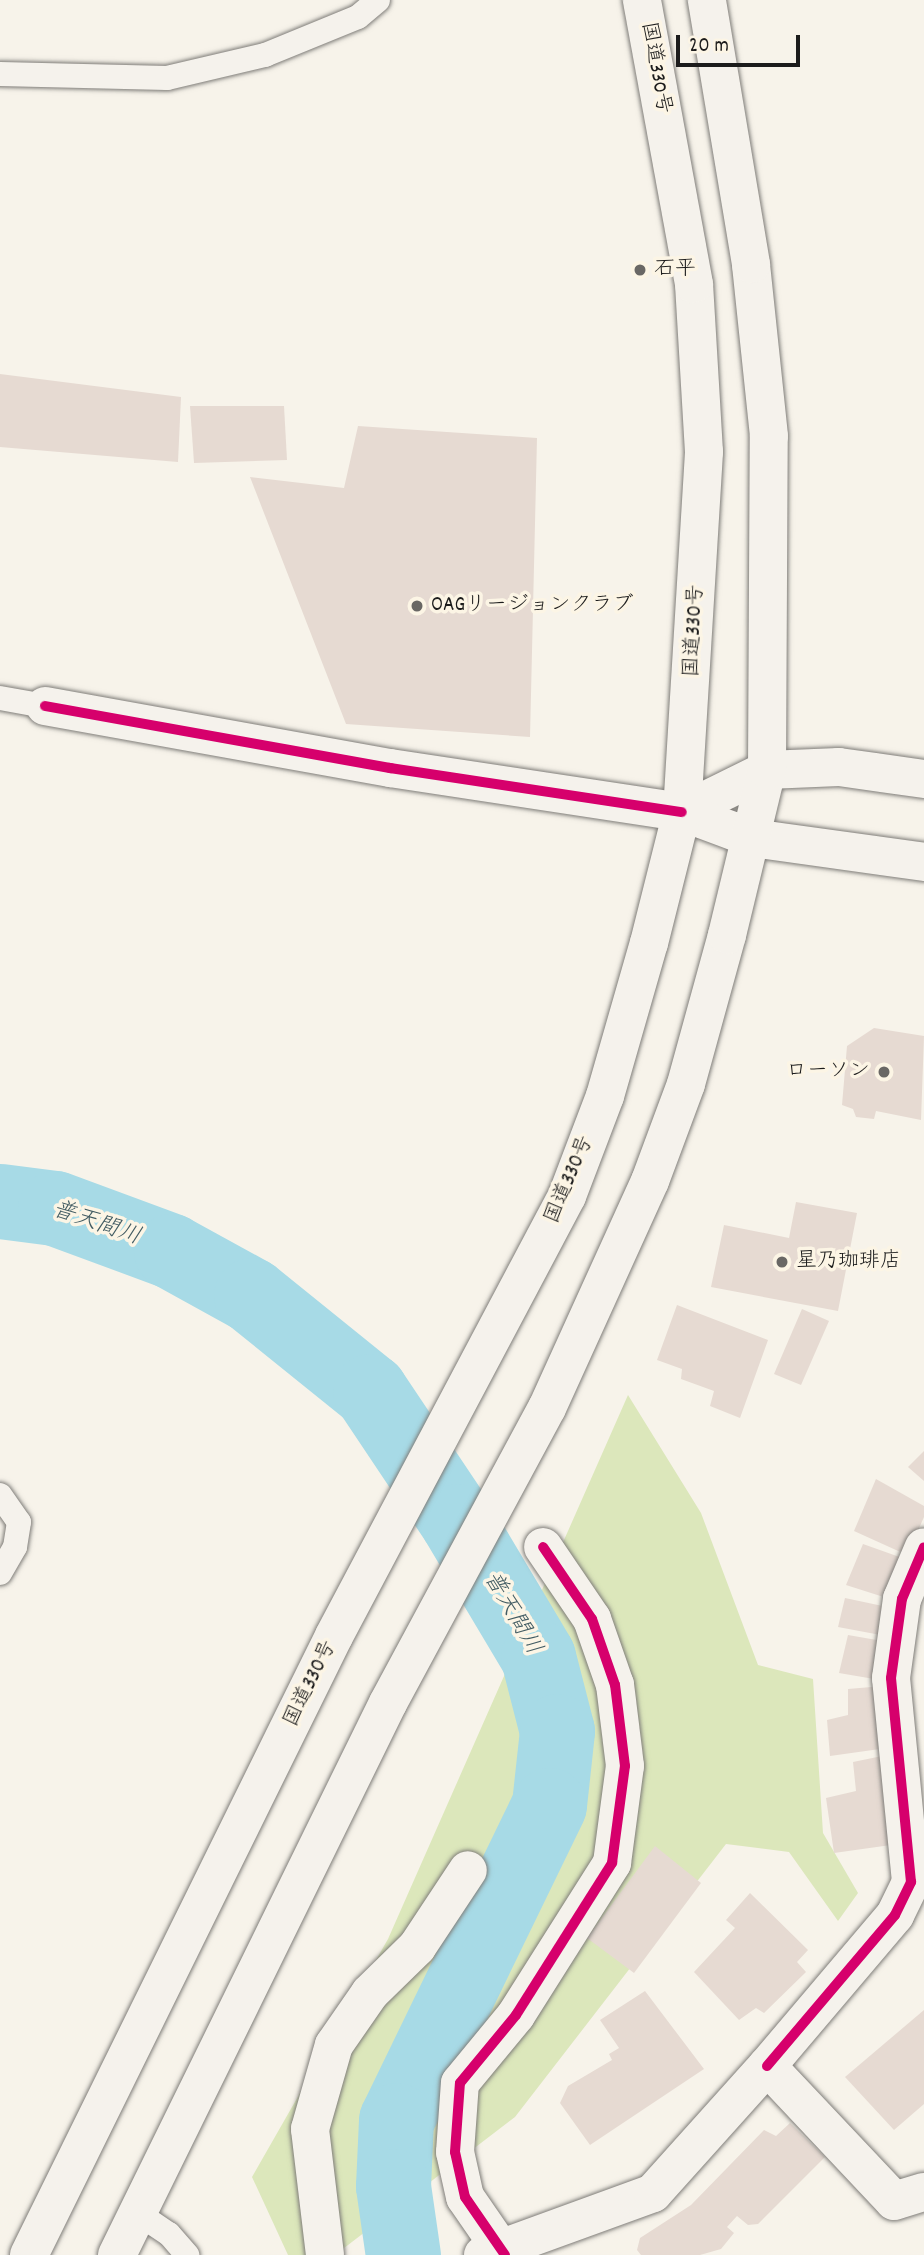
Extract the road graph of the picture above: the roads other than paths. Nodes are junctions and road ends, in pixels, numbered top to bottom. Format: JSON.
{"nodes":[{"id":1,"x":378,"y":0,"type":"edge"},
{"id":2,"x":642,"y":0,"type":"edge"},
{"id":3,"x":707,"y":0,"type":"edge"},
{"id":4,"x":0,"y":74,"type":"edge"},
{"id":5,"x":0,"y":698,"type":"edge"},
{"id":6,"x":45,"y":706,"type":"joint"},
{"id":7,"x":767,"y":770,"type":"junction"},
{"id":8,"x":924,"y":779,"type":"edge"},
{"id":9,"x":682,"y":812,"type":"junction"},
{"id":10,"x":752,"y":838,"type":"junction"},
{"id":11,"x":924,"y":862,"type":"edge"},
{"id":12,"x":0,"y":1495,"type":"edge"},
{"id":13,"x":543,"y":1547,"type":"dead end"},
{"id":14,"x":924,"y":1547,"type":"edge"},
{"id":15,"x":0,"y":1573,"type":"edge"},
{"id":16,"x":468,"y":1870,"type":"dead end"},
{"id":17,"x":767,"y":2066,"type":"junction"},
{"id":18,"x":924,"y":2192,"type":"edge"},
{"id":19,"x":139,"y":2214,"type":"junction"},
{"id":20,"x":496,"y":2253,"type":"edge"},
{"id":21,"x":29,"y":2255,"type":"edge"},
{"id":22,"x":117,"y":2255,"type":"edge"},
{"id":23,"x":187,"y":2255,"type":"edge"},
{"id":24,"x":325,"y":2255,"type":"edge"}],
"edges":[{"from":1,"to":4,"type":"lane"},
{"from":2,"to":9,"type":"main road","name":"国道330号"},
{"from":3,"to":7,"type":"main road"},
{"from":5,"to":6,"type":"lane"},
{"from":6,"to":9,"type":"main road"},
{"from":7,"to":8,"type":"main road"},
{"from":7,"to":9,"type":"main road"},
{"from":7,"to":10,"type":"main road"},
{"from":9,"to":10,"type":"main road"},
{"from":9,"to":21,"type":"main road","name":"国道330号"},
{"from":10,"to":11,"type":"main road"},
{"from":10,"to":19,"type":"main road"},
{"from":12,"to":15,"type":"lane"},
{"from":13,"to":20,"type":"main road"},
{"from":14,"to":17,"type":"main road"},
{"from":16,"to":24,"type":"main road"},
{"from":17,"to":18,"type":"main road"},
{"from":17,"to":20,"type":"main road"},
{"from":19,"to":22,"type":"main road"},
{"from":19,"to":23,"type":"lane"}]}
